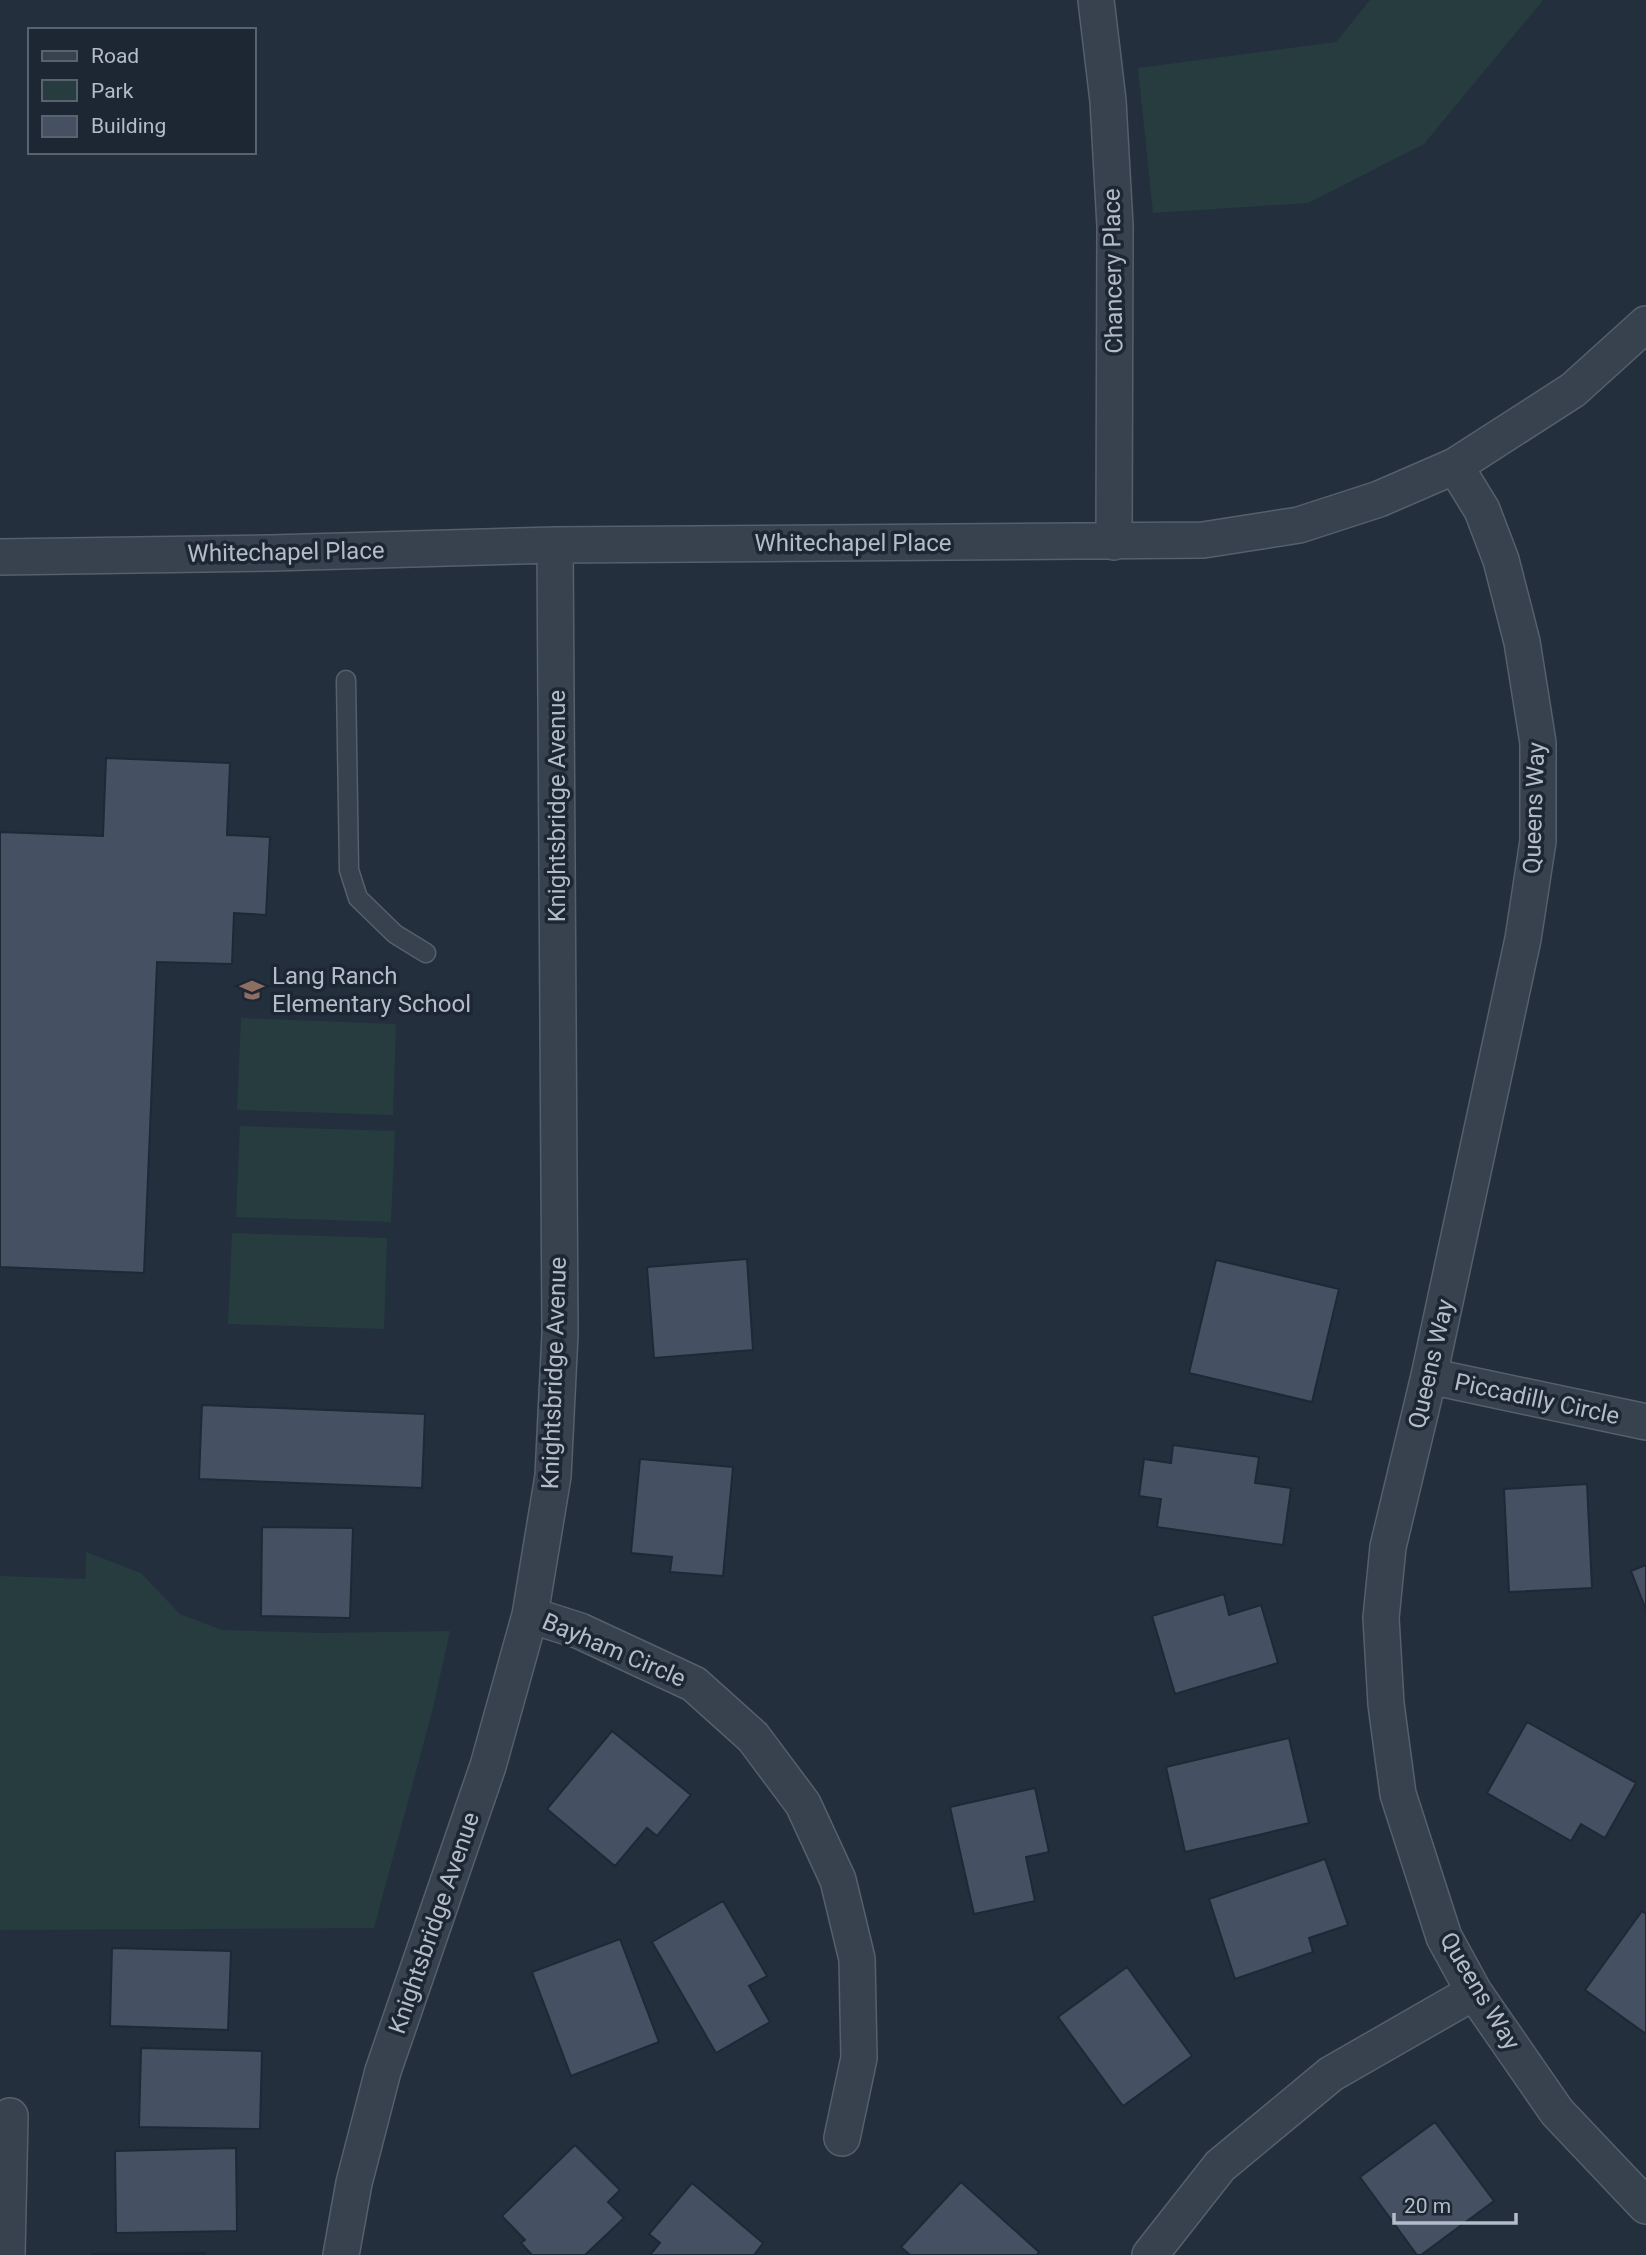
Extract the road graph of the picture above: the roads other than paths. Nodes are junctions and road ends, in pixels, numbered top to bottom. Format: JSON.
{"nodes":[{"id":1,"x":1096,"y":0,"type":"edge"},
{"id":2,"x":1646,"y":324,"type":"edge"},
{"id":3,"x":1455,"y":466,"type":"junction"},
{"id":4,"x":1114,"y":542,"type":"junction"},
{"id":5,"x":555,"y":545,"type":"junction"},
{"id":6,"x":0,"y":556,"type":"edge"},
{"id":7,"x":346,"y":680,"type":"dead end"},
{"id":8,"x":426,"y":953,"type":"dead end"},
{"id":9,"x":1429,"y":1376,"type":"junction"},
{"id":10,"x":1646,"y":1422,"type":"edge"},
{"id":11,"x":530,"y":1615,"type":"junction"},
{"id":12,"x":1474,"y":1992,"type":"junction"},
{"id":13,"x":10,"y":2116,"type":"dead end"},
{"id":14,"x":842,"y":2138,"type":"dead end"},
{"id":15,"x":1646,"y":2206,"type":"edge"},
{"id":16,"x":7,"y":2255,"type":"edge"},
{"id":17,"x":341,"y":2255,"type":"edge"},
{"id":18,"x":1150,"y":2255,"type":"edge"}],
"edges":[{"from":1,"to":4,"type":"street","name":"Chancery Place"},
{"from":2,"to":3,"type":"street","name":"Whitechapel Place"},
{"from":3,"to":4,"type":"street","name":"Whitechapel Place"},
{"from":3,"to":9,"type":"street","name":"Queens Way"},
{"from":4,"to":5,"type":"street","name":"Whitechapel Place"},
{"from":5,"to":6,"type":"street","name":"Whitechapel Place"},
{"from":5,"to":11,"type":"street","name":"Knightsbridge Avenue"},
{"from":7,"to":8,"type":"lane"},
{"from":9,"to":10,"type":"street","name":"Piccadilly Circle"},
{"from":9,"to":12,"type":"street","name":"Queens Way"},
{"from":11,"to":14,"type":"street","name":"Bayham Circle"},
{"from":11,"to":17,"type":"street","name":"Knightsbridge Avenue"},
{"from":12,"to":15,"type":"street","name":"Queens Way"},
{"from":12,"to":18,"type":"street"},
{"from":13,"to":16,"type":"street"}]}
